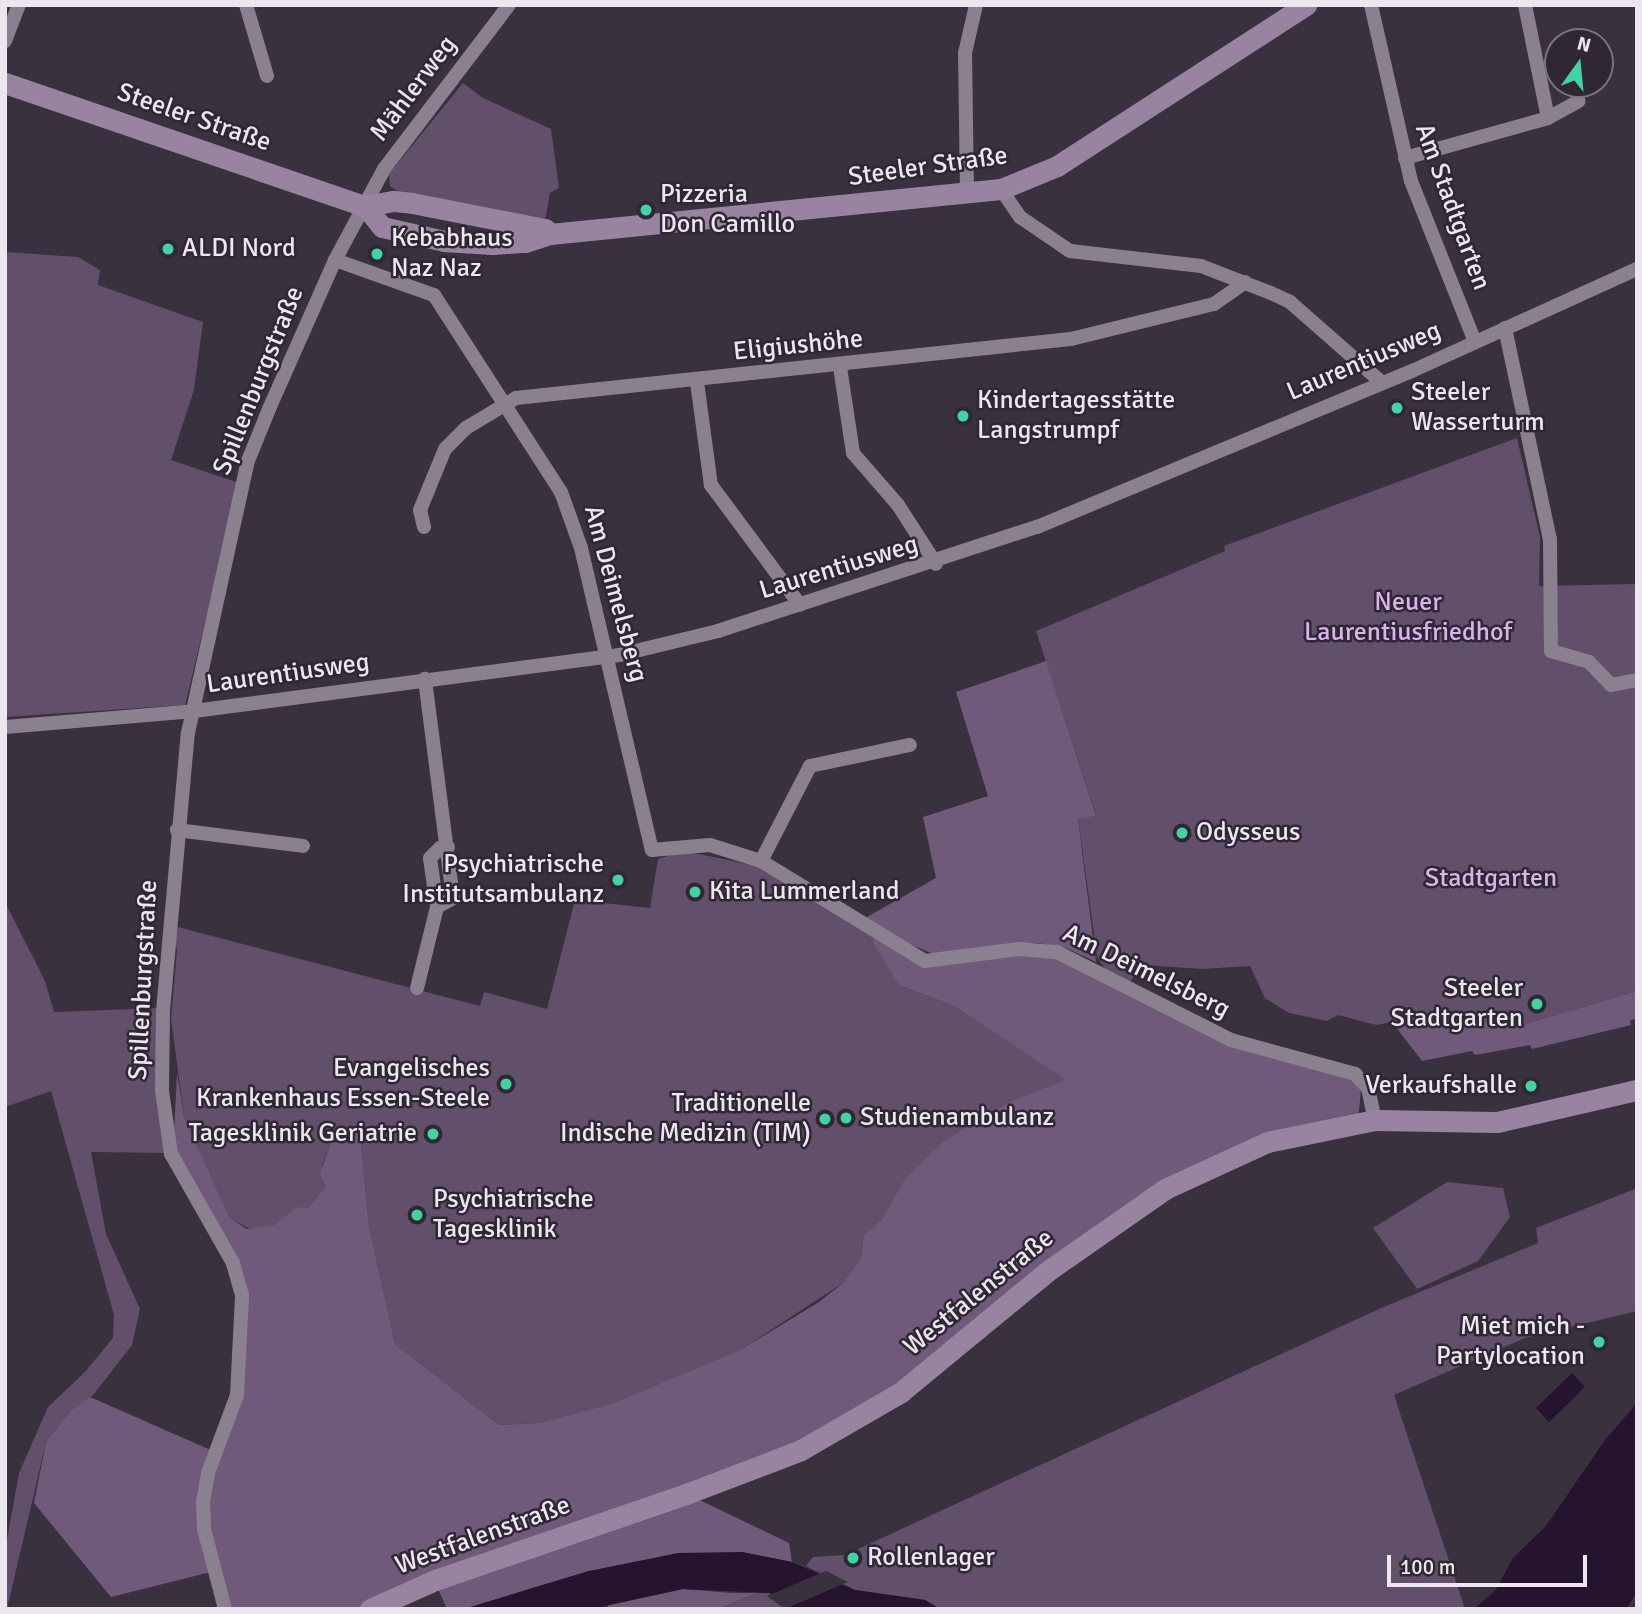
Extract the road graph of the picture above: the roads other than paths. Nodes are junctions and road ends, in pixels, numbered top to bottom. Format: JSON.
{"nodes":[{"id":1,"x":19,"y":5,"type":"edge"},
{"id":2,"x":246,"y":5,"type":"edge"},
{"id":3,"x":509,"y":5,"type":"edge"},
{"id":4,"x":976,"y":5,"type":"edge"},
{"id":5,"x":1371,"y":5,"type":"edge"},
{"id":6,"x":1525,"y":5,"type":"edge"},
{"id":7,"x":1298,"y":8,"type":"edge"},
{"id":8,"x":5,"y":41,"type":"edge"},
{"id":9,"x":267,"y":76,"type":"dead end"},
{"id":10,"x":5,"y":83,"type":"edge"},
{"id":11,"x":1579,"y":101,"type":"dead end"},
{"id":12,"x":1548,"y":118,"type":"junction"},
{"id":13,"x":1405,"y":158,"type":"junction"},
{"id":14,"x":1001,"y":189,"type":"junction"},
{"id":15,"x":967,"y":194,"type":"junction"},
{"id":16,"x":365,"y":206,"type":"junction"},
{"id":17,"x":550,"y":234,"type":"junction"},
{"id":18,"x":335,"y":260,"type":"junction"},
{"id":19,"x":1637,"y":269,"type":"edge"},
{"id":20,"x":1245,"y":282,"type":"junction"},
{"id":21,"x":1505,"y":328,"type":"junction"},
{"id":22,"x":1475,"y":342,"type":"junction"},
{"id":23,"x":840,"y":367,"type":"junction"},
{"id":24,"x":697,"y":382,"type":"junction"},
{"id":25,"x":1381,"y":382,"type":"junction"},
{"id":26,"x":506,"y":402,"type":"junction"},
{"id":27,"x":424,"y":527,"type":"dead end"},
{"id":28,"x":936,"y":564,"type":"junction"},
{"id":29,"x":800,"y":605,"type":"junction"},
{"id":30,"x":606,"y":655,"type":"junction"},
{"id":31,"x":425,"y":679,"type":"junction"},
{"id":32,"x":1637,"y":680,"type":"edge"},
{"id":33,"x":194,"y":711,"type":"junction"},
{"id":34,"x":5,"y":727,"type":"edge"},
{"id":35,"x":910,"y":745,"type":"dead end"},
{"id":36,"x":177,"y":830,"type":"junction"},
{"id":37,"x":303,"y":846,"type":"dead end"},
{"id":38,"x":761,"y":860,"type":"junction"},
{"id":39,"x":416,"y":988,"type":"dead end"},
{"id":40,"x":1637,"y":1090,"type":"edge"},
{"id":41,"x":1374,"y":1112,"type":"junction"},
{"id":42,"x":225,"y":1609,"type":"edge"},
{"id":43,"x":370,"y":1609,"type":"edge"}],
"edges":[{"from":1,"to":8,"type":"street"},
{"from":2,"to":9,"type":"street"},
{"from":3,"to":16,"type":"street","name":"Mählerweg"},
{"from":4,"to":15,"type":"street"},
{"from":5,"to":13,"type":"street","name":"Am Stadtgarten"},
{"from":6,"to":12,"type":"street"},
{"from":7,"to":14,"type":"main road","name":"Steeler Straße"},
{"from":10,"to":16,"type":"main road","name":"Steeler Straße"},
{"from":11,"to":12,"type":"street"},
{"from":12,"to":13,"type":"street"},
{"from":13,"to":22,"type":"street","name":"Am Stadtgarten"},
{"from":14,"to":15,"type":"main road","name":"Steeler Straße"},
{"from":14,"to":20,"type":"street"},
{"from":15,"to":17,"type":"main road","name":"Steeler Straße"},
{"from":16,"to":17,"type":"main road","name":"Steeler Straße"},
{"from":16,"to":17,"type":"main road","name":"Steeler Straße"},
{"from":16,"to":18,"type":"street","name":"Spillenburgstraße"},
{"from":18,"to":26,"type":"street","name":"Am Deimelsberg"},
{"from":18,"to":33,"type":"street","name":"Spillenburgstraße"},
{"from":19,"to":21,"type":"street","name":"Laurentiusweg"},
{"from":20,"to":23,"type":"street","name":"Eligiushöhe"},
{"from":20,"to":25,"type":"street"},
{"from":21,"to":22,"type":"street","name":"Laurentiusweg"},
{"from":21,"to":32,"type":"street"},
{"from":22,"to":25,"type":"street","name":"Laurentiusweg"},
{"from":23,"to":24,"type":"street","name":"Eligiushöhe"},
{"from":23,"to":28,"type":"street"},
{"from":24,"to":26,"type":"street","name":"Eligiushöhe"},
{"from":24,"to":29,"type":"street"},
{"from":25,"to":28,"type":"street","name":"Laurentiusweg"},
{"from":26,"to":27,"type":"street","name":"Eligiushöhe"},
{"from":26,"to":30,"type":"street","name":"Am Deimelsberg"},
{"from":28,"to":29,"type":"street","name":"Laurentiusweg"},
{"from":29,"to":30,"type":"street","name":"Laurentiusweg"},
{"from":30,"to":31,"type":"street","name":"Laurentiusweg"},
{"from":30,"to":38,"type":"street","name":"Am Deimelsberg"},
{"from":31,"to":33,"type":"street","name":"Laurentiusweg"},
{"from":31,"to":39,"type":"street"},
{"from":33,"to":34,"type":"street","name":"Laurentiusweg"},
{"from":33,"to":36,"type":"street","name":"Spillenburgstraße"},
{"from":35,"to":38,"type":"street"},
{"from":36,"to":37,"type":"street"},
{"from":36,"to":42,"type":"street","name":"Spillenburgstraße"},
{"from":38,"to":41,"type":"street","name":"Am Deimelsberg"},
{"from":40,"to":41,"type":"main road","name":"Westfalenstraße"},
{"from":41,"to":43,"type":"main road","name":"Westfalenstraße"}]}
